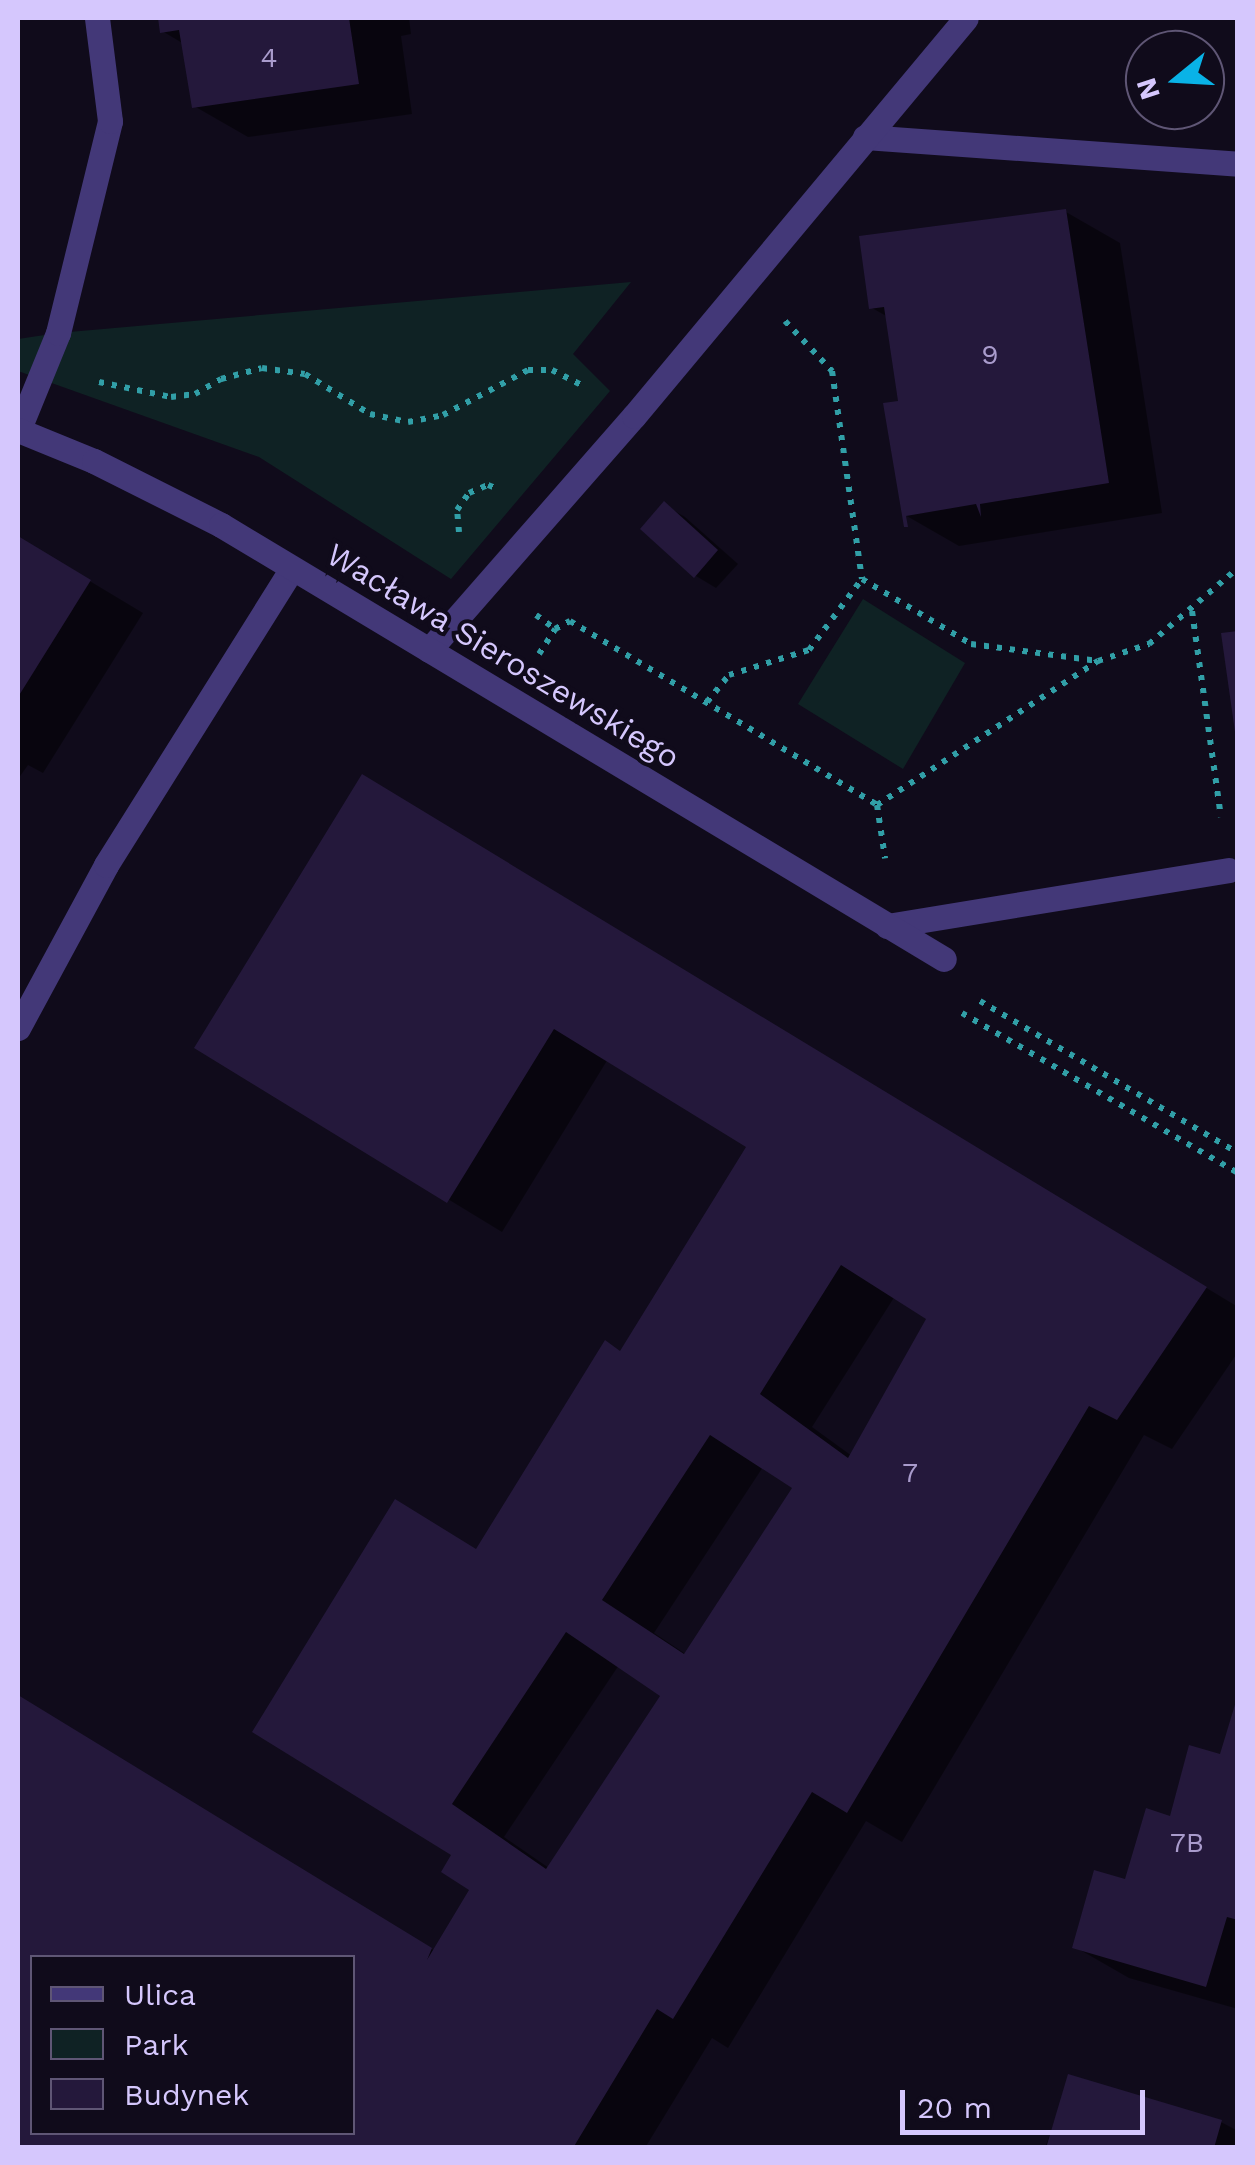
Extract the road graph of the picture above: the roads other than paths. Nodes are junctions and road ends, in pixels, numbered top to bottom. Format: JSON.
{"nodes":[{"id":1,"x":97,"y":18,"type":"edge"},
{"id":2,"x":966,"y":18,"type":"edge"},
{"id":3,"x":865,"y":136,"type":"junction"},
{"id":4,"x":1238,"y":164,"type":"edge"},
{"id":5,"x":18,"y":430,"type":"edge"},
{"id":6,"x":292,"y":568,"type":"junction"},
{"id":7,"x":430,"y":650,"type":"junction"},
{"id":8,"x":1228,"y":870,"type":"road end"},
{"id":9,"x":888,"y":926,"type":"junction"},
{"id":10,"x":946,"y":971,"type":"road end"},
{"id":11,"x":18,"y":1028,"type":"edge"}],
"edges":[{"from":1,"to":5,"type":"street"},
{"from":2,"to":3,"type":"street"},
{"from":3,"to":4,"type":"street"},
{"from":3,"to":7,"type":"street"},
{"from":5,"to":6,"type":"street","name":"Wacława Sieroszewskiego"},
{"from":6,"to":7,"type":"street","name":"Wacława Sieroszewskiego"},
{"from":6,"to":11,"type":"street"},
{"from":7,"to":9,"type":"street","name":"Wacława Sieroszewskiego"},
{"from":8,"to":9,"type":"street"},
{"from":9,"to":10,"type":"street","name":"Wacława Sieroszewskiego"}]}
